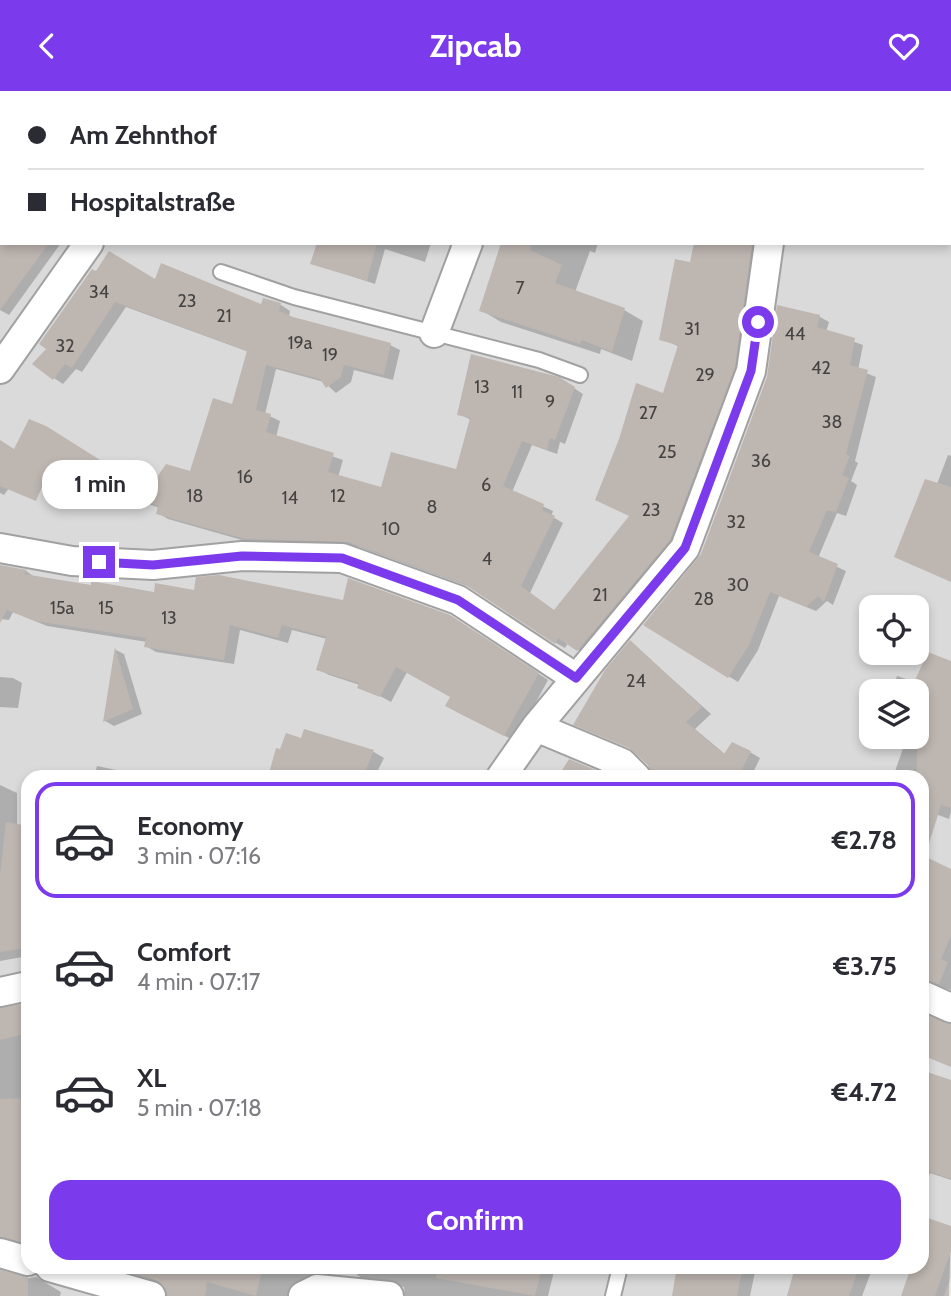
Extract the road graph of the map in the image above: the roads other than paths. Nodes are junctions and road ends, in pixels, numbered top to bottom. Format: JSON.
{"nodes":[{"id":1,"x":88,"y":245,"type":"edge"},
{"id":2,"x":467,"y":245,"type":"edge"},
{"id":3,"x":769,"y":245,"type":"edge"},
{"id":4,"x":220,"y":272,"type":"dead end"},
{"id":5,"x":434,"y":333,"type":"junction"},
{"id":6,"x":0,"y":369,"type":"edge"},
{"id":7,"x":580,"y":375,"type":"dead end"},
{"id":8,"x":0,"y":548,"type":"edge"},
{"id":9,"x":576,"y":678,"type":"junction"},
{"id":10,"x":536,"y":727,"type":"junction"},
{"id":11,"x":506,"y":770,"type":"edge"},
{"id":12,"x":629,"y":770,"type":"edge"},
{"id":13,"x":21,"y":988,"type":"edge"},
{"id":14,"x":0,"y":992,"type":"edge"},
{"id":15,"x":929,"y":998,"type":"edge"},
{"id":16,"x":951,"y":1008,"type":"edge"},
{"id":17,"x":0,"y":1253,"type":"edge"},
{"id":18,"x":21,"y":1259,"type":"edge"},
{"id":19,"x":74,"y":1274,"type":"edge"},
{"id":20,"x":618,"y":1274,"type":"edge"},
{"id":21,"x":314,"y":1284,"type":"edge"},
{"id":22,"x":151,"y":1296,"type":"edge"},
{"id":23,"x":389,"y":1296,"type":"edge"},
{"id":24,"x":613,"y":1296,"type":"edge"}],
"edges":[{"from":1,"to":6,"type":"street"},
{"from":2,"to":5,"type":"street"},
{"from":3,"to":9,"type":"street"},
{"from":4,"to":5,"type":"lane"},
{"from":5,"to":7,"type":"lane"},
{"from":8,"to":9,"type":"street"},
{"from":9,"to":10,"type":"street"},
{"from":10,"to":11,"type":"street"},
{"from":10,"to":12,"type":"street"},
{"from":13,"to":14,"type":"street"},
{"from":15,"to":16,"type":"street"},
{"from":17,"to":18,"type":"street"},
{"from":19,"to":22,"type":"street"},
{"from":20,"to":24,"type":"lane"},
{"from":21,"to":23,"type":"street"}]}
